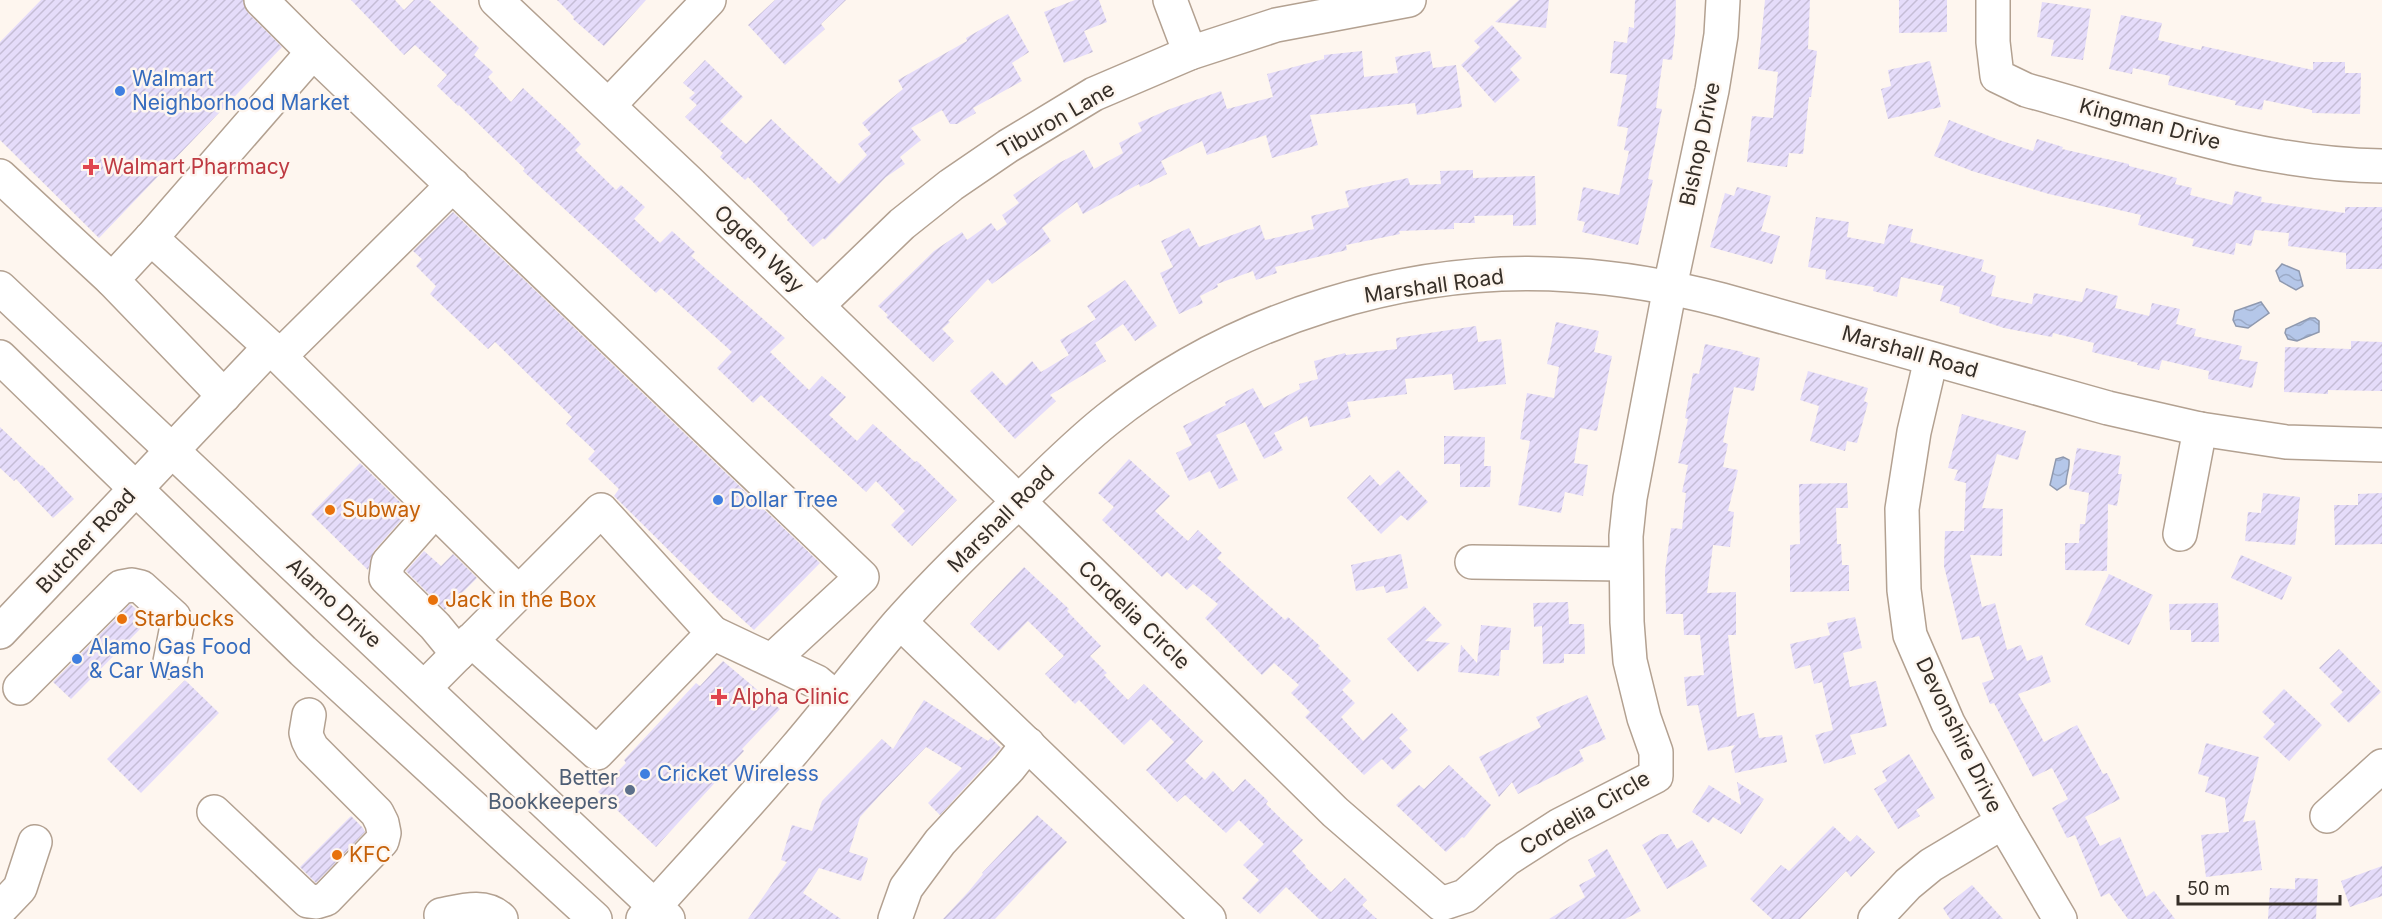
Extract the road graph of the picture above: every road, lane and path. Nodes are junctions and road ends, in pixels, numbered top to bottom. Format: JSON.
{"nodes":[{"id":1,"x":261,"y":0,"type":"edge"},
{"id":2,"x":496,"y":0,"type":"edge"},
{"id":3,"x":709,"y":0,"type":"edge"},
{"id":4,"x":1170,"y":0,"type":"edge"},
{"id":5,"x":1409,"y":0,"type":"edge"},
{"id":6,"x":1724,"y":0,"type":"edge"},
{"id":7,"x":1993,"y":0,"type":"edge"},
{"id":8,"x":314,"y":52,"type":"junction"},
{"id":9,"x":1190,"y":54,"type":"junction"},
{"id":10,"x":609,"y":105,"type":"junction"},
{"id":11,"x":2382,"y":166,"type":"edge"},
{"id":12,"x":0,"y":176,"type":"edge"},
{"id":13,"x":453,"y":185,"type":"junction"},
{"id":14,"x":151,"y":238,"type":"junction"},
{"id":15,"x":112,"y":280,"type":"junction"},
{"id":16,"x":1670,"y":287,"type":"junction"},
{"id":17,"x":0,"y":288,"type":"edge"},
{"id":18,"x":817,"y":306,"type":"junction"},
{"id":19,"x":275,"y":351,"type":"junction"},
{"id":20,"x":0,"y":357,"type":"edge"},
{"id":21,"x":1931,"y":358,"type":"junction"},
{"id":22,"x":224,"y":396,"type":"junction"},
{"id":23,"x":2200,"y":429,"type":"junction"},
{"id":24,"x":2382,"y":445,"type":"edge"},
{"id":25,"x":172,"y":450,"type":"junction"},
{"id":26,"x":135,"y":488,"type":"junction"},
{"id":27,"x":1018,"y":502,"type":"junction"},
{"id":28,"x":435,"y":510,"type":"junction"},
{"id":29,"x":2180,"y":534,"type":"dead end"},
{"id":30,"x":1472,"y":562,"type":"dead end"},
{"id":31,"x":1625,"y":564,"type":"junction"},
{"id":32,"x":519,"y":592,"type":"junction"},
{"id":33,"x":900,"y":622,"type":"junction"},
{"id":34,"x":0,"y":632,"type":"edge"},
{"id":35,"x":713,"y":633,"type":"junction"},
{"id":36,"x":465,"y":647,"type":"junction"},
{"id":37,"x":771,"y":660,"type":"junction"},
{"id":38,"x":170,"y":663,"type":"dead end"},
{"id":39,"x":20,"y":688,"type":"dead end"},
{"id":40,"x":424,"y":688,"type":"junction"},
{"id":41,"x":836,"y":698,"type":"junction"},
{"id":42,"x":309,"y":715,"type":"dead end"},
{"id":43,"x":1028,"y":744,"type":"junction"},
{"id":44,"x":2382,"y":766,"type":"edge"},
{"id":45,"x":214,"y":812,"type":"dead end"},
{"id":46,"x":2327,"y":816,"type":"dead end"},
{"id":47,"x":2003,"y":822,"type":"junction"},
{"id":48,"x":35,"y":842,"type":"dead end"},
{"id":49,"x":0,"y":909,"type":"edge"},
{"id":50,"x":441,"y":915,"type":"dead end"},
{"id":51,"x":655,"y":915,"type":"edge"},
{"id":52,"x":501,"y":919,"type":"edge"},
{"id":53,"x":595,"y":919,"type":"edge"},
{"id":54,"x":896,"y":919,"type":"edge"},
{"id":55,"x":1209,"y":919,"type":"edge"},
{"id":56,"x":1875,"y":919,"type":"edge"},
{"id":57,"x":2060,"y":919,"type":"edge"}],
"edges":[{"from":1,"to":8,"type":"street"},
{"from":2,"to":10,"type":"street","name":"Ogden Way"},
{"from":3,"to":10,"type":"street"},
{"from":4,"to":9,"type":"street"},
{"from":5,"to":9,"type":"street","name":"Tiburon Lane"},
{"from":6,"to":16,"type":"street","name":"Bishop Drive"},
{"from":7,"to":11,"type":"street","name":"Kingman Drive"},
{"from":8,"to":13,"type":"street"},
{"from":8,"to":14,"type":"street"},
{"from":9,"to":18,"type":"street","name":"Tiburon Lane"},
{"from":10,"to":18,"type":"street","name":"Ogden Way"},
{"from":12,"to":15,"type":"street"},
{"from":13,"to":19,"type":"street","name":"Butcher Road"},
{"from":13,"to":37,"type":"street"},
{"from":14,"to":15,"type":"street"},
{"from":14,"to":19,"type":"street"},
{"from":15,"to":22,"type":"street"},
{"from":16,"to":21,"type":"street","name":"Marshall Road"},
{"from":16,"to":27,"type":"street","name":"Marshall Road"},
{"from":16,"to":31,"type":"street","name":"Cordelia Circle"},
{"from":17,"to":25,"type":"street","name":"Alamo Drive"},
{"from":18,"to":27,"type":"street","name":"Ogden Way"},
{"from":19,"to":22,"type":"street","name":"Butcher Road"},
{"from":19,"to":28,"type":"street"},
{"from":20,"to":26,"type":"street"},
{"from":21,"to":23,"type":"street","name":"Marshall Road"},
{"from":21,"to":47,"type":"street","name":"Devonshire Drive"},
{"from":22,"to":25,"type":"street","name":"Butcher Road"},
{"from":23,"to":24,"type":"street","name":"Marshall Road"},
{"from":23,"to":29,"type":"street"},
{"from":25,"to":26,"type":"street","name":"Butcher Road"},
{"from":25,"to":40,"type":"street","name":"Alamo Drive"},
{"from":26,"to":34,"type":"street","name":"Butcher Road"},
{"from":26,"to":53,"type":"street"},
{"from":27,"to":31,"type":"street","name":"Cordelia Circle"},
{"from":27,"to":33,"type":"street","name":"Marshall Road"},
{"from":28,"to":32,"type":"street"},
{"from":28,"to":36,"type":"street"},
{"from":30,"to":31,"type":"street"},
{"from":32,"to":35,"type":"street"},
{"from":32,"to":36,"type":"street"},
{"from":33,"to":41,"type":"street","name":"Marshall Road"},
{"from":33,"to":43,"type":"street"},
{"from":35,"to":36,"type":"street"},
{"from":35,"to":37,"type":"street"},
{"from":36,"to":40,"type":"street"},
{"from":37,"to":41,"type":"street"},
{"from":38,"to":39,"type":"street"},
{"from":40,"to":51,"type":"street","name":"Alamo Drive"},
{"from":41,"to":51,"type":"street","name":"Marshall Road"},
{"from":42,"to":45,"type":"street"},
{"from":43,"to":54,"type":"street"},
{"from":43,"to":55,"type":"street"},
{"from":44,"to":46,"type":"street"},
{"from":47,"to":56,"type":"street"},
{"from":47,"to":57,"type":"street","name":"Devonshire Drive"},
{"from":48,"to":49,"type":"street"},
{"from":50,"to":52,"type":"street"}]}
